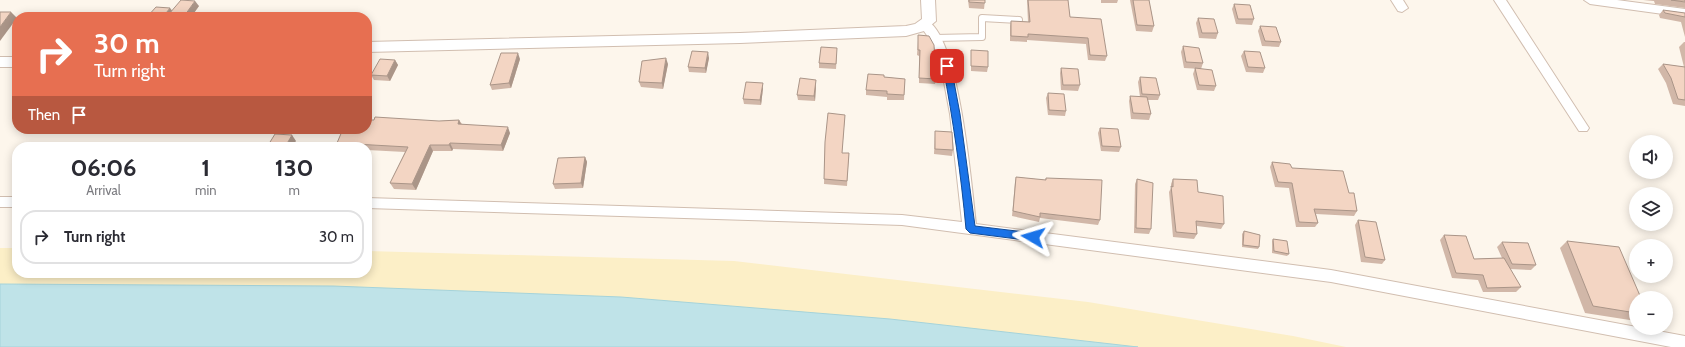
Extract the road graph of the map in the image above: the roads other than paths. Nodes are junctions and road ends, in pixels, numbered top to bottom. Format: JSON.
{"nodes":[{"id":1,"x":928,"y":0,"type":"edge"},
{"id":2,"x":1500,"y":0,"type":"edge"},
{"id":3,"x":1590,"y":0,"type":"edge"},
{"id":4,"x":1685,"y":13,"type":"edge"},
{"id":5,"x":1018,"y":20,"type":"edge"},
{"id":6,"x":925,"y":24,"type":"junction"},
{"id":7,"x":935,"y":38,"type":"junction"},
{"id":8,"x":372,"y":47,"type":"edge"},
{"id":9,"x":0,"y":62,"type":"edge"},
{"id":10,"x":12,"y":62,"type":"edge"},
{"id":11,"x":1583,"y":128,"type":"dead end"},
{"id":12,"x":0,"y":202,"type":"edge"},
{"id":13,"x":12,"y":202,"type":"edge"},
{"id":14,"x":372,"y":203,"type":"edge"},
{"id":15,"x":970,"y":229,"type":"junction"},
{"id":16,"x":1685,"y":343,"type":"edge"}],
"edges":[{"from":1,"to":6,"type":"street"},
{"from":2,"to":11,"type":"street"},
{"from":3,"to":4,"type":"street"},
{"from":5,"to":7,"type":"lane"},
{"from":6,"to":7,"type":"street"},
{"from":6,"to":8,"type":"street"},
{"from":7,"to":15,"type":"street"},
{"from":9,"to":10,"type":"street"},
{"from":12,"to":13,"type":"street"},
{"from":14,"to":15,"type":"street"},
{"from":15,"to":16,"type":"street"}]}
